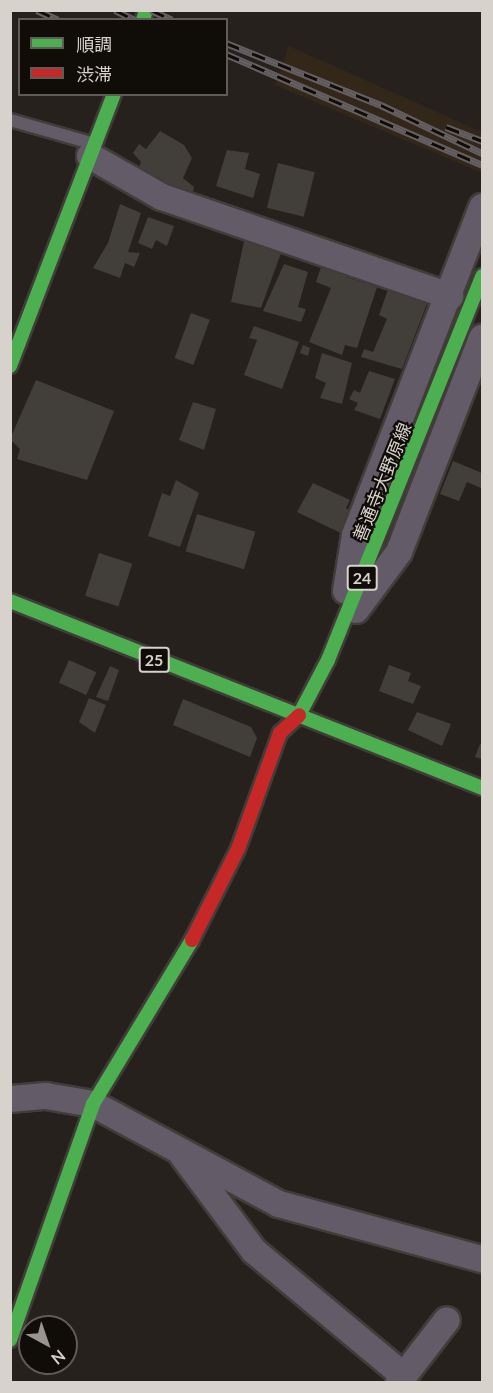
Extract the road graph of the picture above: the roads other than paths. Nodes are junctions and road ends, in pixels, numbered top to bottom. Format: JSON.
{"nodes":[{"id":1,"x":113,"y":96,"type":"edge"},
{"id":2,"x":10,"y":120,"type":"edge"},
{"id":3,"x":93,"y":150,"type":"junction"},
{"id":4,"x":483,"y":207,"type":"edge"},
{"id":5,"x":483,"y":276,"type":"edge"},
{"id":6,"x":450,"y":296,"type":"junction"},
{"id":7,"x":483,"y":338,"type":"edge"},
{"id":8,"x":10,"y":366,"type":"edge"},
{"id":9,"x":10,"y":601,"type":"edge"},
{"id":10,"x":340,"y":632,"type":"junction"},
{"id":11,"x":299,"y":715,"type":"junction"},
{"id":12,"x":483,"y":788,"type":"edge"},
{"id":13,"x":10,"y":1100,"type":"edge"},
{"id":14,"x":93,"y":1104,"type":"junction"},
{"id":15,"x":179,"y":1150,"type":"junction"},
{"id":16,"x":483,"y":1259,"type":"edge"},
{"id":17,"x":447,"y":1320,"type":"dead end"},
{"id":18,"x":10,"y":1340,"type":"edge"},
{"id":19,"x":402,"y":1379,"type":"edge"}],
"edges":[{"from":1,"to":3,"type":"main road"},
{"from":2,"to":3,"type":"lane"},
{"from":3,"to":6,"type":"street"},
{"from":3,"to":8,"type":"main road"},
{"from":4,"to":6,"type":"street"},
{"from":5,"to":10,"type":"main road","name":"善通寺大野原線","number":"24"},
{"from":6,"to":10,"type":"street"},
{"from":7,"to":10,"type":"street"},
{"from":9,"to":11,"type":"main road","number":"25"},
{"from":10,"to":11,"type":"main road","name":"善通寺大野原線","number":"24"},
{"from":11,"to":12,"type":"main road"},
{"from":11,"to":14,"type":"main road","name":"善通寺大野原線"},
{"from":13,"to":14,"type":"street"},
{"from":14,"to":15,"type":"street"},
{"from":14,"to":18,"type":"main road","name":"善通寺大野原線"},
{"from":15,"to":16,"type":"street"},
{"from":15,"to":19,"type":"street"},
{"from":17,"to":19,"type":"street"}]}
